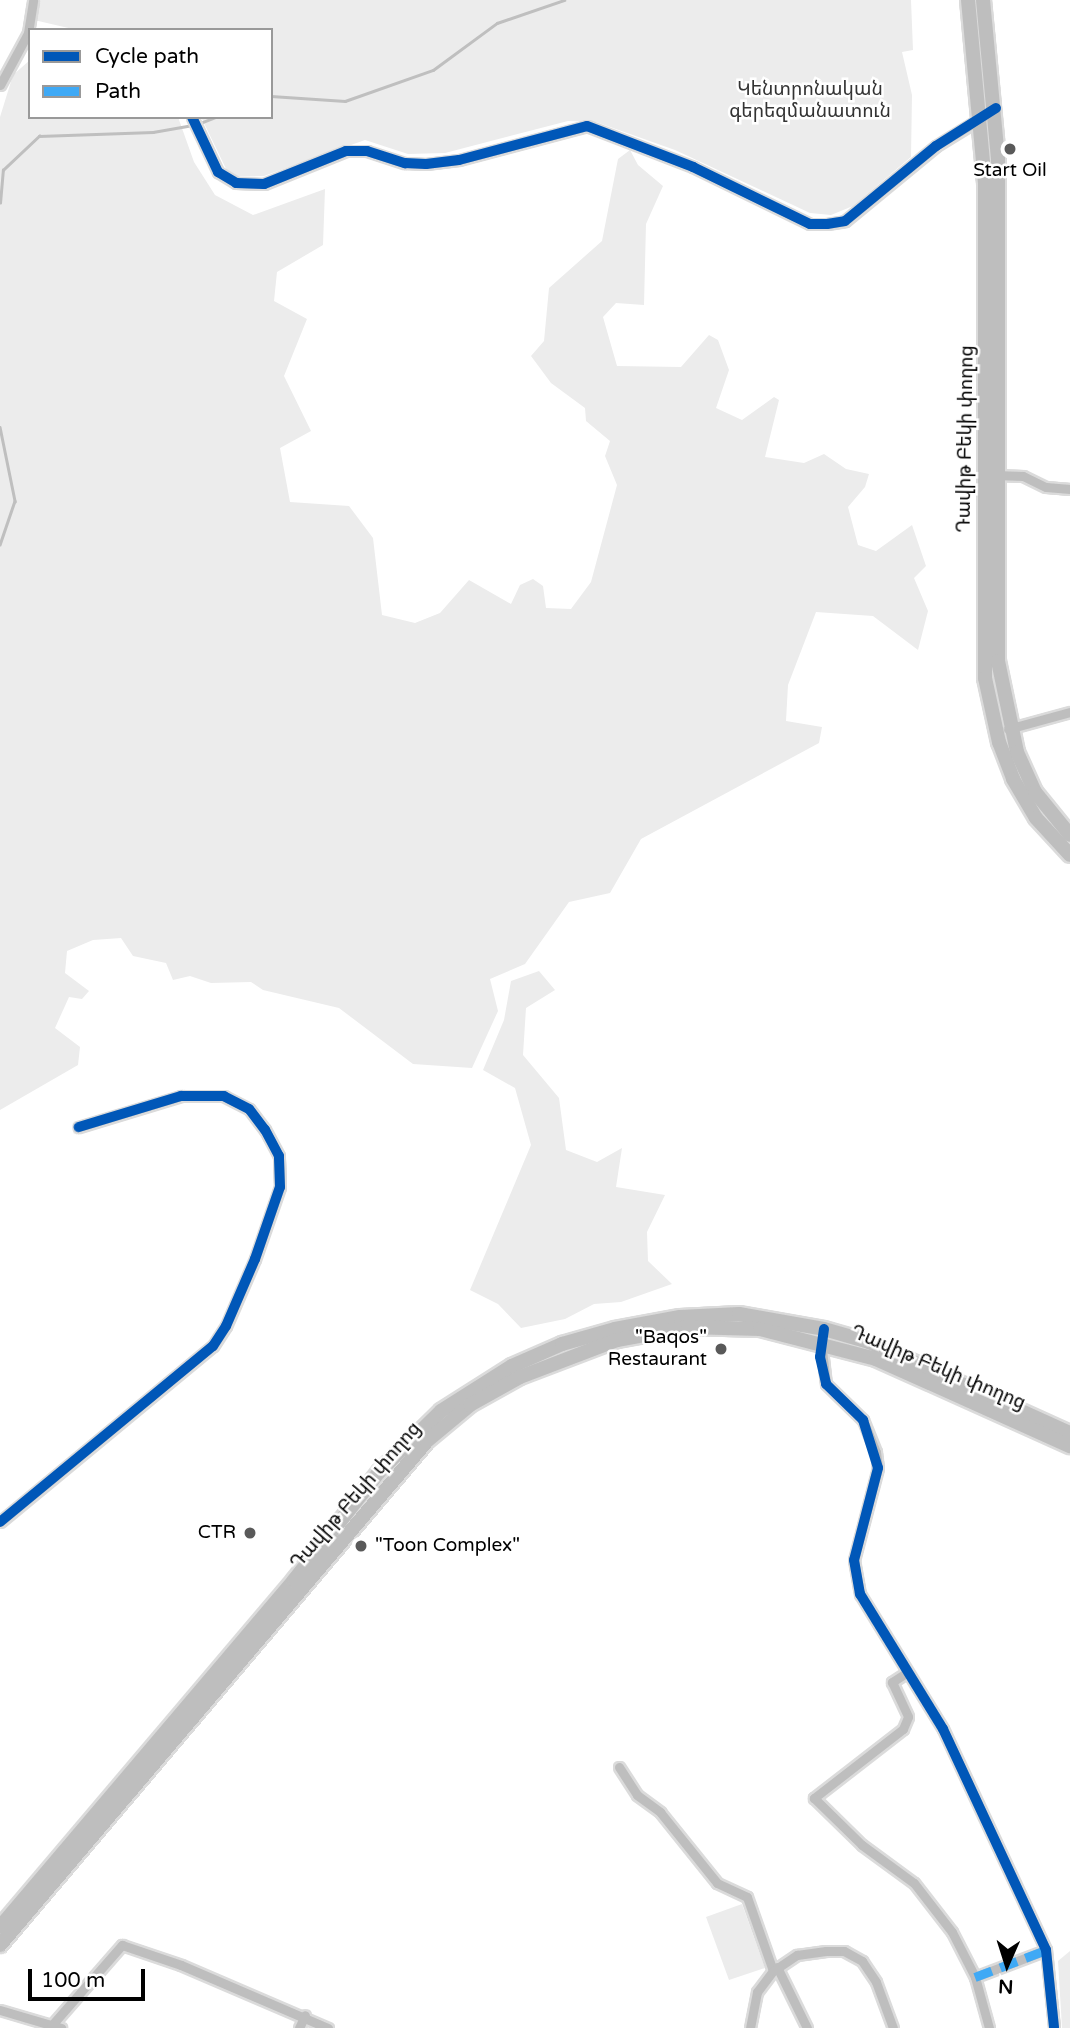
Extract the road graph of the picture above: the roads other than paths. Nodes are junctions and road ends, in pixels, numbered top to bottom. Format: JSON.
{"nodes":[{"id":1,"x":33,"y":0,"type":"edge"},
{"id":2,"x":968,"y":0,"type":"edge"},
{"id":3,"x":983,"y":0,"type":"edge"},
{"id":4,"x":30,"y":28,"type":"edge"},
{"id":5,"x":28,"y":34,"type":"edge"},
{"id":6,"x":0,"y":85,"type":"edge"},
{"id":7,"x":996,"y":108,"type":"junction"},
{"id":8,"x":981,"y":118,"type":"junction"},
{"id":9,"x":193,"y":119,"type":"edge"},
{"id":10,"x":993,"y":475,"type":"junction"},
{"id":11,"x":1070,"y":489,"type":"edge"},
{"id":12,"x":1070,"y":712,"type":"edge"},
{"id":13,"x":1003,"y":731,"type":"junction"},
{"id":14,"x":1070,"y":835,"type":"edge"},
{"id":15,"x":1070,"y":855,"type":"edge"},
{"id":16,"x":79,"y":1127,"type":"dead end"},
{"id":17,"x":823,"y":1336,"type":"junction"},
{"id":18,"x":1070,"y":1433,"type":"edge"},
{"id":19,"x":1070,"y":1446,"type":"edge"},
{"id":20,"x":346,"y":1511,"type":"junction"},
{"id":21,"x":358,"y":1520,"type":"junction"},
{"id":22,"x":0,"y":1522,"type":"edge"},
{"id":23,"x":304,"y":1576,"type":"junction"},
{"id":24,"x":906,"y":1673,"type":"junction"},
{"id":25,"x":185,"y":1718,"type":"junction"},
{"id":26,"x":619,"y":1767,"type":"dead end"},
{"id":27,"x":0,"y":1927,"type":"edge"},
{"id":28,"x":0,"y":1945,"type":"edge"},
{"id":29,"x":1046,"y":1950,"type":"junction"},
{"id":30,"x":775,"y":1969,"type":"junction"},
{"id":31,"x":975,"y":1977,"type":"junction"},
{"id":32,"x":0,"y":2010,"type":"edge"},
{"id":33,"x":305,"y":2015,"type":"junction"},
{"id":34,"x":51,"y":2026,"type":"junction"},
{"id":35,"x":61,"y":2028,"type":"edge"},
{"id":36,"x":299,"y":2028,"type":"edge"},
{"id":37,"x":328,"y":2028,"type":"edge"},
{"id":38,"x":750,"y":2028,"type":"edge"},
{"id":39,"x":807,"y":2028,"type":"edge"},
{"id":40,"x":893,"y":2028,"type":"edge"},
{"id":41,"x":989,"y":2028,"type":"edge"},
{"id":42,"x":1054,"y":2028,"type":"edge"}],
"edges":[{"from":1,"to":4,"type":"street"},
{"from":2,"to":8,"type":"main road","name":"Դավիթ Բեկի փողոց"},
{"from":3,"to":7,"type":"main road","name":"Դավիթ Բեկի փողոց"},
{"from":5,"to":6,"type":"street"},
{"from":7,"to":8,"type":"street"},
{"from":7,"to":10,"type":"main road","name":"Դավիթ Բեկի փողոց"},
{"from":8,"to":9,"type":"street"},
{"from":8,"to":10,"type":"main road","name":"Դավիթ Բեկի փողոց"},
{"from":10,"to":11,"type":"street"},
{"from":10,"to":13,"type":"main road","name":"Դավիթ Բեկի փողոց"},
{"from":12,"to":13,"type":"street"},
{"from":13,"to":14,"type":"main road","name":"Դավիթ Բեկի փողոց"},
{"from":13,"to":15,"type":"main road","name":"Դավիթ Բեկի փողոց"},
{"from":16,"to":22,"type":"street"},
{"from":17,"to":18,"type":"main road","name":"Դավիթ Բեկի փողոց"},
{"from":17,"to":19,"type":"main road","name":"Դավիթ Բեկի փողոց"},
{"from":17,"to":20,"type":"main road","name":"Դավիթ Բեկի փողոց"},
{"from":17,"to":21,"type":"main road","name":"Դավիթ Բեկի փողոց"},
{"from":17,"to":24,"type":"street"},
{"from":20,"to":21,"type":"main road"},
{"from":20,"to":23,"type":"main road","name":"Դավիթ Բեկի փողոց"},
{"from":21,"to":23,"type":"main road","name":"Դավիթ Բեկի փողոց"},
{"from":23,"to":25,"type":"main road","name":"Դավիթ Բեկի փողոց"},
{"from":24,"to":29,"type":"street"},
{"from":24,"to":31,"type":"street"},
{"from":25,"to":27,"type":"main road","name":"Դավիթ Բեկի փողոց"},
{"from":25,"to":28,"type":"main road","name":"Դավիթ Բեկի փողոց"},
{"from":26,"to":30,"type":"street"},
{"from":29,"to":31,"type":"street"},
{"from":29,"to":42,"type":"street"},
{"from":30,"to":38,"type":"street"},
{"from":30,"to":39,"type":"street"},
{"from":30,"to":40,"type":"street"},
{"from":31,"to":41,"type":"street"},
{"from":32,"to":34,"type":"street"},
{"from":33,"to":34,"type":"street"},
{"from":33,"to":36,"type":"street"},
{"from":33,"to":37,"type":"street"},
{"from":34,"to":35,"type":"street"}]}
